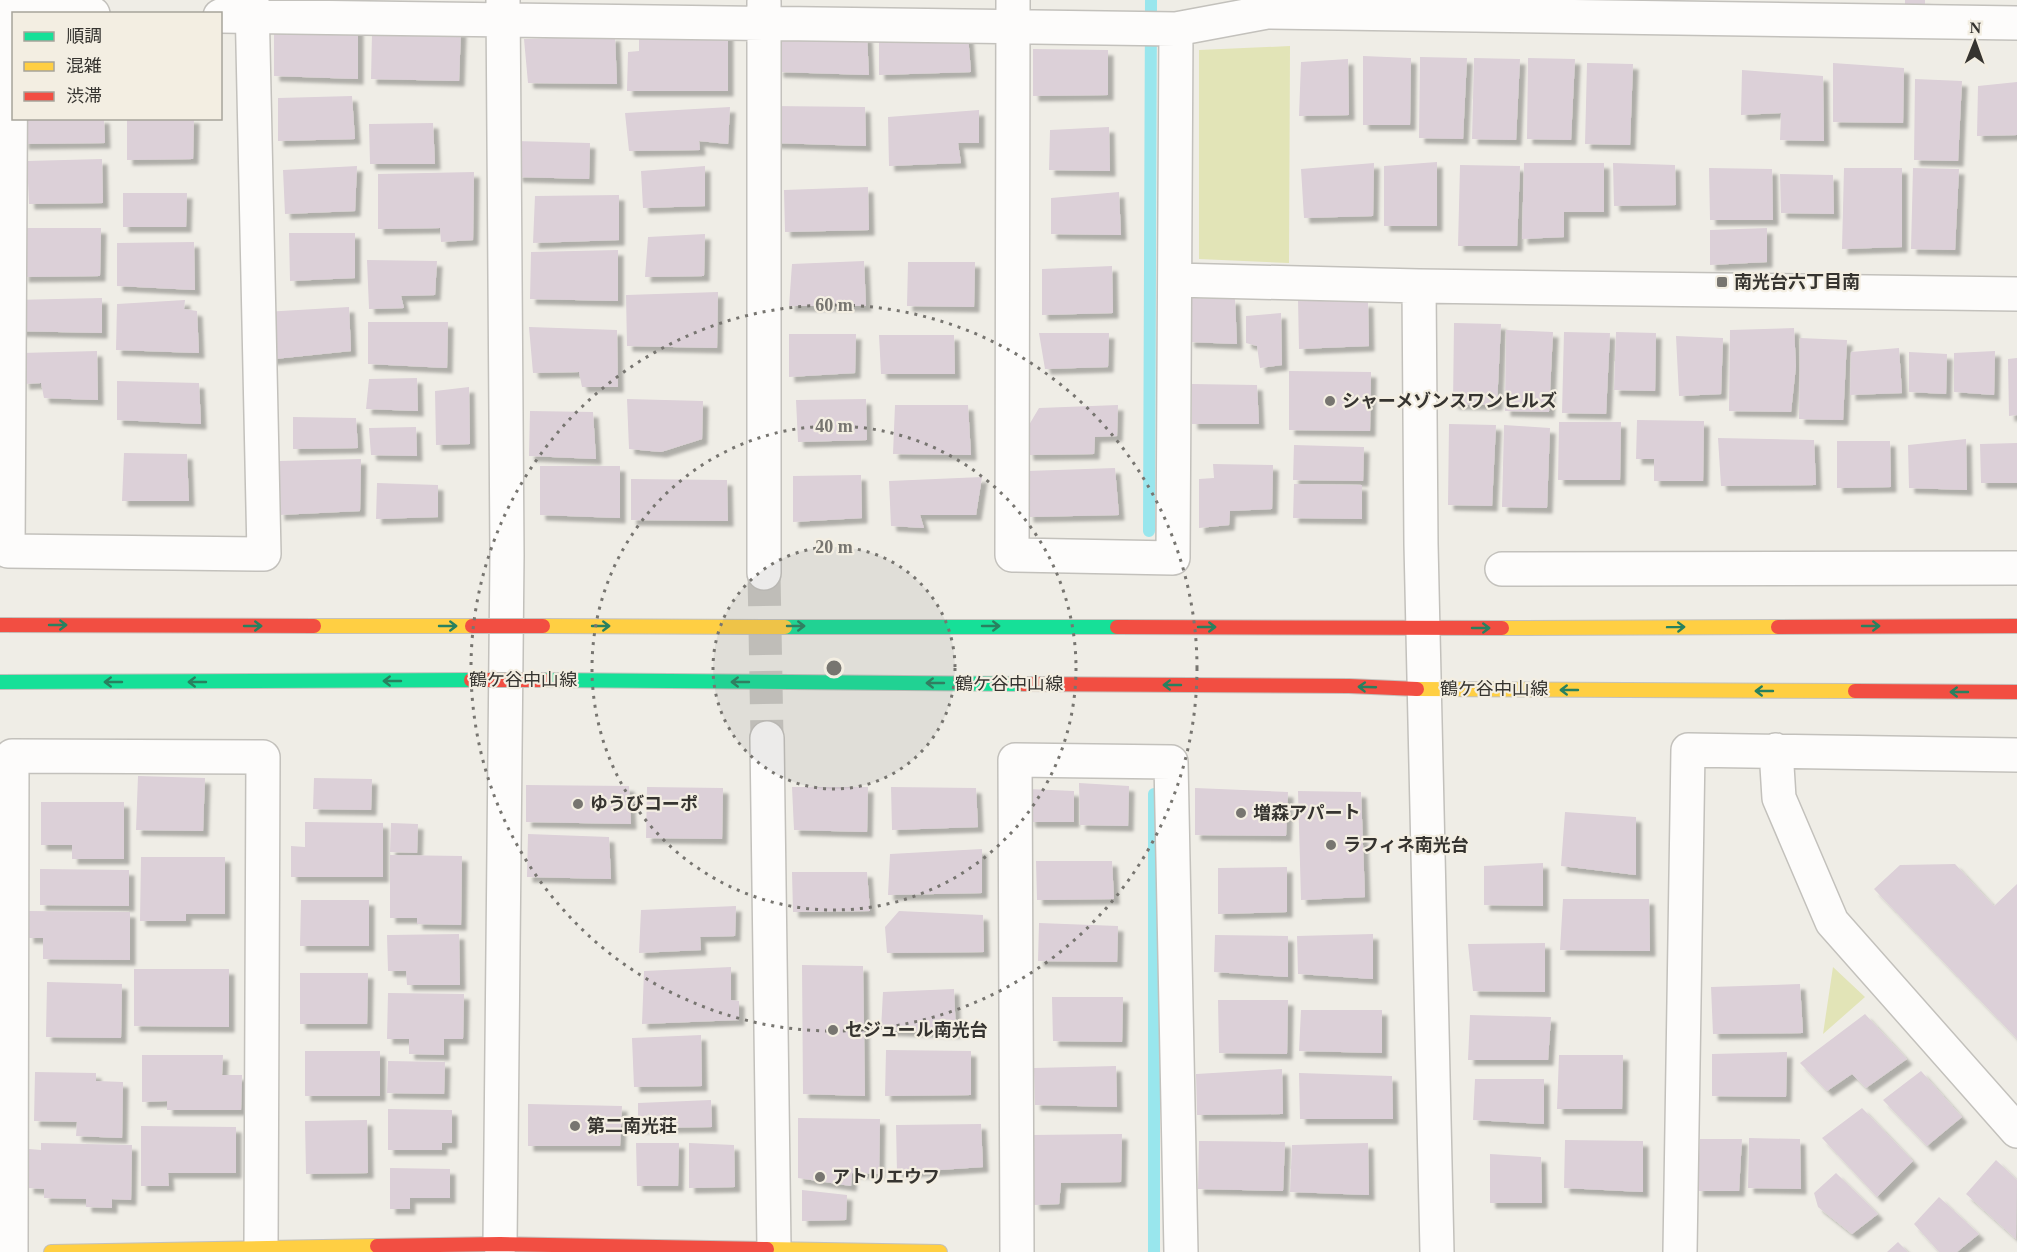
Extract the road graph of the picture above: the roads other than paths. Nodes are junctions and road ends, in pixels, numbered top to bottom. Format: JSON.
{"nodes":[{"id":1,"x":1268,"y":6,"type":"edge"},
{"id":2,"x":8,"y":8,"type":"edge"},
{"id":3,"x":1519,"y":8,"type":"edge"},
{"id":4,"x":1766,"y":9,"type":"edge"},
{"id":5,"x":503,"y":10,"type":"edge"},
{"id":6,"x":242,"y":11,"type":"edge"},
{"id":7,"x":764,"y":11,"type":"edge"},
{"id":8,"x":65,"y":12,"type":"edge"},
{"id":9,"x":1013,"y":14,"type":"edge"},
{"id":10,"x":2017,"y":23,"type":"edge"},
{"id":11,"x":1156,"y":29,"type":"junction"},
{"id":12,"x":1175,"y":280,"type":"junction"},
{"id":13,"x":1419,"y":286,"type":"junction"},
{"id":14,"x":2017,"y":294,"type":"edge"},
{"id":15,"x":2017,"y":568,"type":"edge"},
{"id":16,"x":1502,"y":569,"type":"dead end"},
{"id":17,"x":764,"y":573,"type":"tunnel mouth"},
{"id":18,"x":0,"y":625,"type":"edge"},
{"id":19,"x":2017,"y":626,"type":"edge"},
{"id":20,"x":1423,"y":628,"type":"junction"},
{"id":21,"x":0,"y":682,"type":"edge"},
{"id":22,"x":1425,"y":689,"type":"junction"},
{"id":23,"x":2017,"y":692,"type":"edge"},
{"id":24,"x":767,"y":738,"type":"tunnel mouth"},
{"id":25,"x":1776,"y":750,"type":"junction"},
{"id":26,"x":2017,"y":755,"type":"edge"},
{"id":27,"x":2017,"y":1131,"type":"edge"},
{"id":28,"x":500,"y":1244,"type":"junction"},
{"id":29,"x":261,"y":1247,"type":"junction"},
{"id":30,"x":774,"y":1248,"type":"junction"},
{"id":31,"x":433,"y":1249,"type":"edge"},
{"id":32,"x":687,"y":1249,"type":"edge"},
{"id":33,"x":167,"y":1250,"type":"edge"},
{"id":34,"x":854,"y":1251,"type":"edge"},
{"id":35,"x":11,"y":1252,"type":"edge"},
{"id":36,"x":51,"y":1252,"type":"edge"},
{"id":37,"x":940,"y":1252,"type":"edge"},
{"id":38,"x":1017,"y":1252,"type":"edge"},
{"id":39,"x":1181,"y":1252,"type":"edge"},
{"id":40,"x":1437,"y":1252,"type":"edge"},
{"id":41,"x":1680,"y":1252,"type":"edge"}],
"edges":[{"from":1,"to":3,"type":"street"},
{"from":1,"to":11,"type":"street"},
{"from":2,"to":6,"type":"street"},
{"from":2,"to":8,"type":"street"},
{"from":3,"to":4,"type":"street"},
{"from":4,"to":10,"type":"street"},
{"from":5,"to":6,"type":"street"},
{"from":5,"to":7,"type":"street"},
{"from":5,"to":28,"type":"street"},
{"from":7,"to":9,"type":"street"},
{"from":7,"to":17,"type":"street"},
{"from":9,"to":11,"type":"street"},
{"from":9,"to":12,"type":"street"},
{"from":11,"to":12,"type":"street"},
{"from":12,"to":13,"type":"street"},
{"from":13,"to":14,"type":"street"},
{"from":13,"to":20,"type":"street"},
{"from":15,"to":16,"type":"street"},
{"from":18,"to":20,"type":"street","one_way":true,"bridge":true},
{"from":20,"to":19,"type":"street","one_way":true},
{"from":20,"to":22,"type":"street"},
{"from":22,"to":21,"type":"street","name":"鶴ケ谷中山線","one_way":true,"bridge":true},
{"from":23,"to":22,"type":"street","name":"鶴ケ谷中山線","one_way":true},
{"from":22,"to":40,"type":"street"},
{"from":24,"to":30,"type":"street"},
{"from":25,"to":26,"type":"street"},
{"from":25,"to":27,"type":"street"},
{"from":25,"to":41,"type":"street"},
{"from":28,"to":31,"type":"street"},
{"from":28,"to":32,"type":"street"},
{"from":29,"to":31,"type":"street"},
{"from":29,"to":33,"type":"street"},
{"from":29,"to":35,"type":"street"},
{"from":30,"to":32,"type":"street"},
{"from":30,"to":34,"type":"street"},
{"from":33,"to":36,"type":"street"},
{"from":34,"to":37,"type":"street"},
{"from":38,"to":39,"type":"street"}]}
